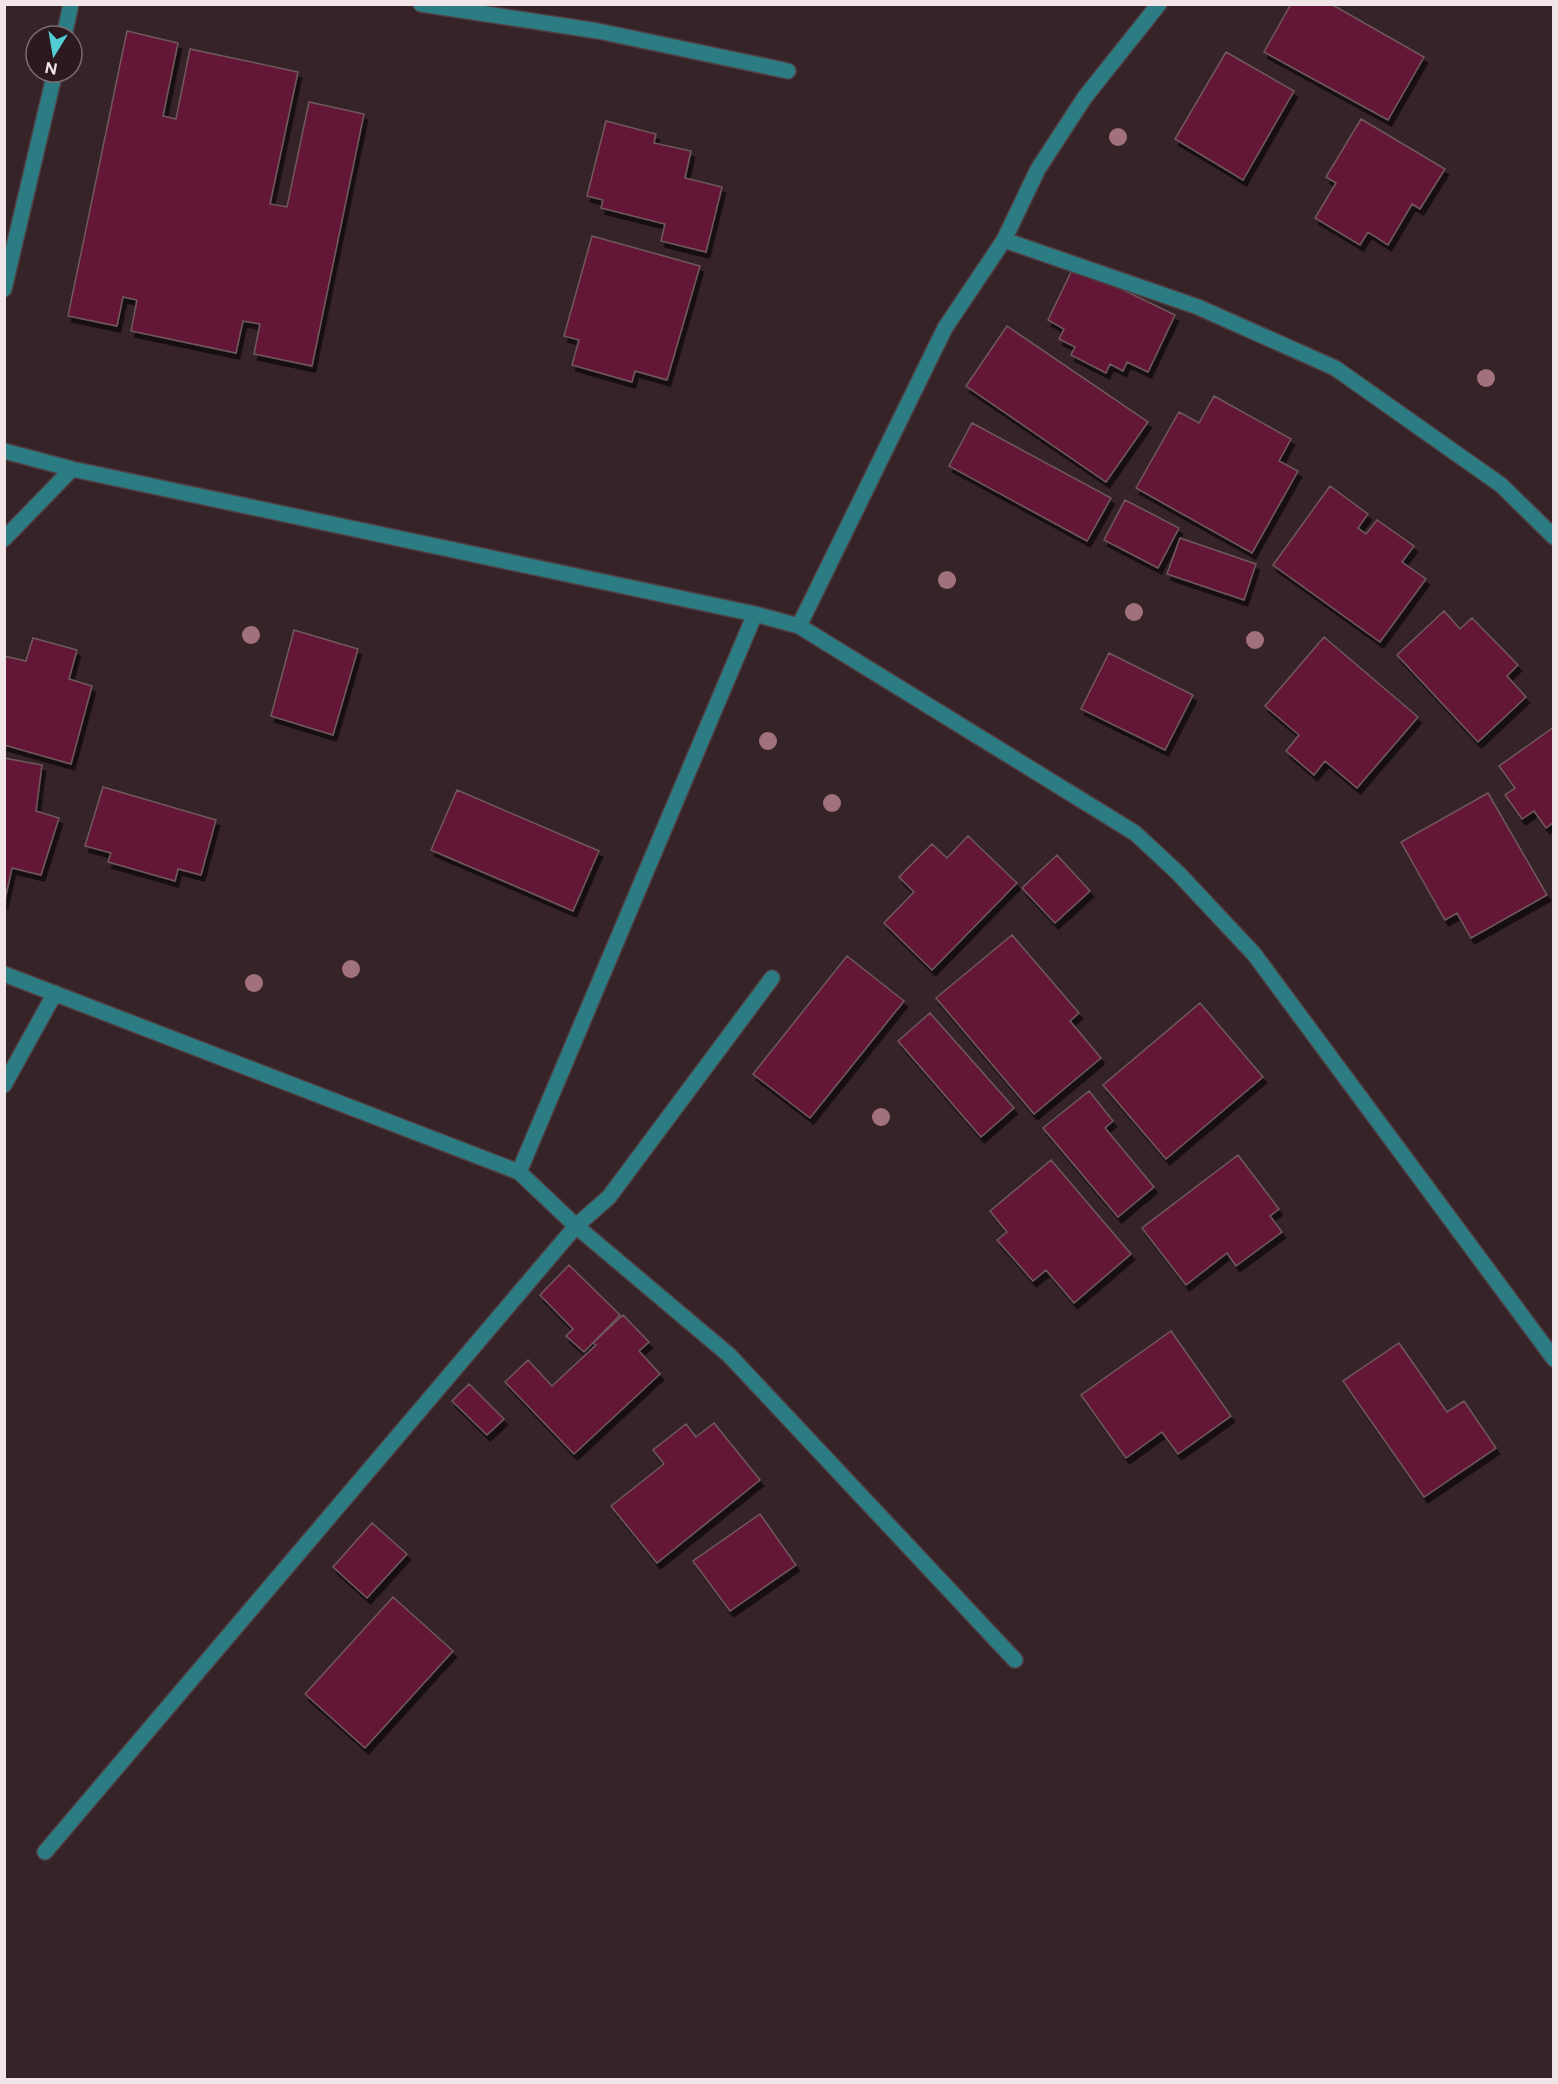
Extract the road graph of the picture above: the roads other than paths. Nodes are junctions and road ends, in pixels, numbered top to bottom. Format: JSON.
{"nodes":[{"id":1,"x":71,"y":4,"type":"edge"},
{"id":2,"x":421,"y":4,"type":"edge"},
{"id":3,"x":1159,"y":4,"type":"edge"},
{"id":4,"x":67,"y":24,"type":"edge"},
{"id":5,"x":788,"y":71,"type":"dead end"},
{"id":6,"x":53,"y":84,"type":"edge"},
{"id":7,"x":1004,"y":240,"type":"junction"},
{"id":8,"x":4,"y":290,"type":"edge"},
{"id":9,"x":4,"y":451,"type":"edge"},
{"id":10,"x":72,"y":469,"type":"junction"},
{"id":11,"x":1554,"y":537,"type":"edge"},
{"id":12,"x":4,"y":539,"type":"edge"},
{"id":13,"x":755,"y":614,"type":"junction"},
{"id":14,"x":799,"y":627,"type":"junction"},
{"id":15,"x":4,"y":974,"type":"edge"},
{"id":16,"x":772,"y":978,"type":"dead end"},
{"id":17,"x":55,"y":993,"type":"junction"},
{"id":18,"x":4,"y":1085,"type":"edge"},
{"id":19,"x":519,"y":1172,"type":"junction"},
{"id":20,"x":576,"y":1226,"type":"junction"},
{"id":21,"x":1554,"y":1359,"type":"edge"},
{"id":22,"x":1015,"y":1660,"type":"dead end"},
{"id":23,"x":45,"y":1852,"type":"dead end"}],
"edges":[{"from":1,"to":4,"type":"street"},
{"from":2,"to":5,"type":"street"},
{"from":3,"to":7,"type":"street"},
{"from":6,"to":8,"type":"street"},
{"from":7,"to":11,"type":"street"},
{"from":7,"to":14,"type":"street"},
{"from":9,"to":10,"type":"street"},
{"from":10,"to":12,"type":"street"},
{"from":10,"to":13,"type":"street"},
{"from":13,"to":14,"type":"street"},
{"from":13,"to":19,"type":"street"},
{"from":14,"to":21,"type":"street"},
{"from":15,"to":17,"type":"street"},
{"from":16,"to":20,"type":"street"},
{"from":17,"to":18,"type":"street"},
{"from":17,"to":19,"type":"street"},
{"from":19,"to":20,"type":"street"},
{"from":20,"to":22,"type":"street"},
{"from":20,"to":23,"type":"street"}]}
